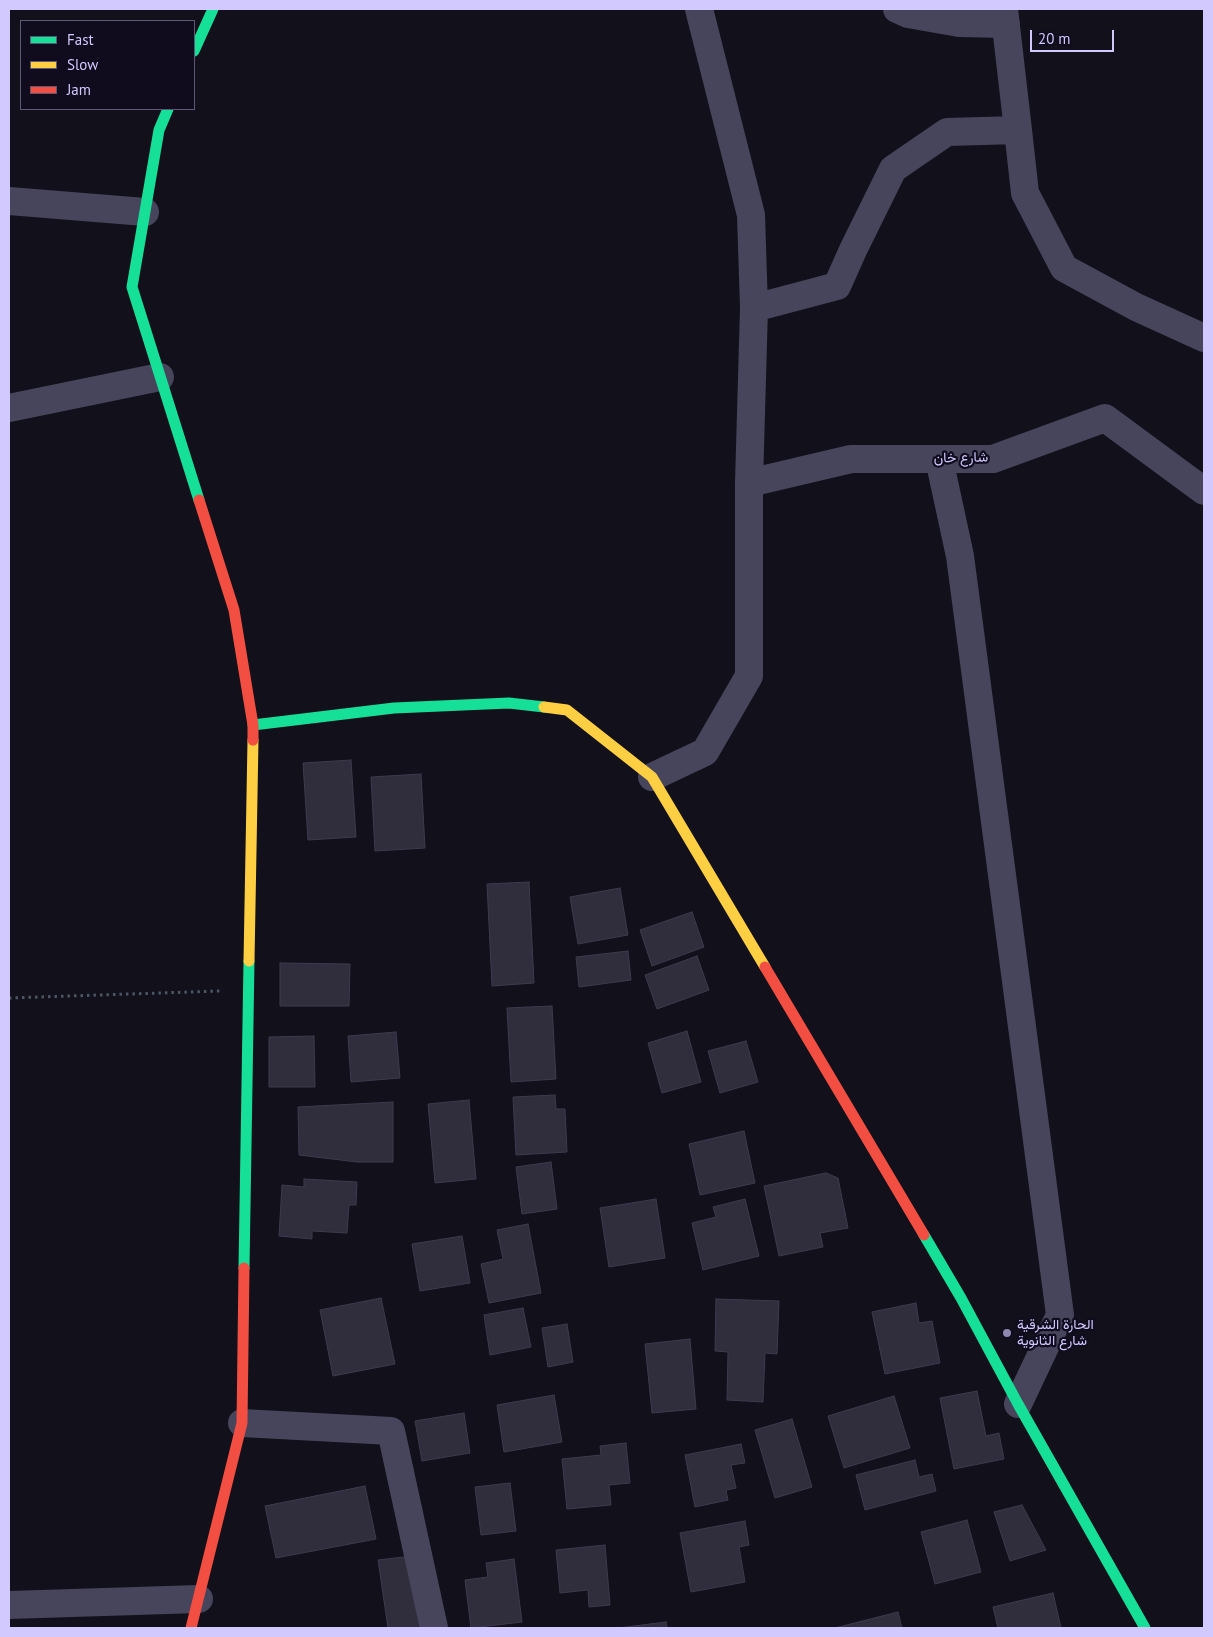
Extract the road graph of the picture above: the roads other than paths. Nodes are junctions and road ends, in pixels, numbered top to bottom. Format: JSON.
{"nodes":[{"id":1,"x":213,"y":9,"type":"edge"},
{"id":2,"x":699,"y":9,"type":"edge"},
{"id":3,"x":897,"y":9,"type":"edge"},
{"id":4,"x":1005,"y":16,"type":"edge"},
{"id":5,"x":195,"y":49,"type":"edge"},
{"id":6,"x":168,"y":110,"type":"edge"},
{"id":7,"x":1018,"y":130,"type":"junction"},
{"id":8,"x":9,"y":202,"type":"edge"},
{"id":9,"x":145,"y":212,"type":"junction"},
{"id":10,"x":754,"y":308,"type":"junction"},
{"id":11,"x":1204,"y":338,"type":"edge"},
{"id":12,"x":160,"y":377,"type":"junction"},
{"id":13,"x":9,"y":408,"type":"edge"},
{"id":14,"x":939,"y":459,"type":"junction"},
{"id":15,"x":749,"y":483,"type":"junction"},
{"id":16,"x":1204,"y":491,"type":"edge"},
{"id":17,"x":253,"y":725,"type":"junction"},
{"id":18,"x":652,"y":777,"type":"junction"},
{"id":19,"x":1018,"y":1404,"type":"junction"},
{"id":20,"x":242,"y":1423,"type":"junction"},
{"id":21,"x":199,"y":1599,"type":"junction"},
{"id":22,"x":9,"y":1605,"type":"edge"},
{"id":23,"x":191,"y":1628,"type":"edge"},
{"id":24,"x":434,"y":1628,"type":"edge"},
{"id":25,"x":1145,"y":1628,"type":"edge"}],
"edges":[{"from":1,"to":5,"type":"street"},
{"from":2,"to":10,"type":"street"},
{"from":3,"to":4,"type":"street"},
{"from":4,"to":7,"type":"street"},
{"from":6,"to":9,"type":"street"},
{"from":7,"to":10,"type":"street"},
{"from":7,"to":11,"type":"street"},
{"from":8,"to":9,"type":"street"},
{"from":9,"to":12,"type":"street"},
{"from":10,"to":15,"type":"street"},
{"from":12,"to":13,"type":"street"},
{"from":12,"to":17,"type":"street"},
{"from":14,"to":15,"type":"street","name":"شارع خان"},
{"from":14,"to":16,"type":"street","name":"شارع خان"},
{"from":14,"to":19,"type":"street"},
{"from":15,"to":18,"type":"street"},
{"from":17,"to":18,"type":"street"},
{"from":17,"to":20,"type":"street"},
{"from":18,"to":19,"type":"street"},
{"from":19,"to":25,"type":"street"},
{"from":20,"to":21,"type":"street"},
{"from":20,"to":24,"type":"street"},
{"from":21,"to":22,"type":"street"},
{"from":21,"to":23,"type":"street"}]}
